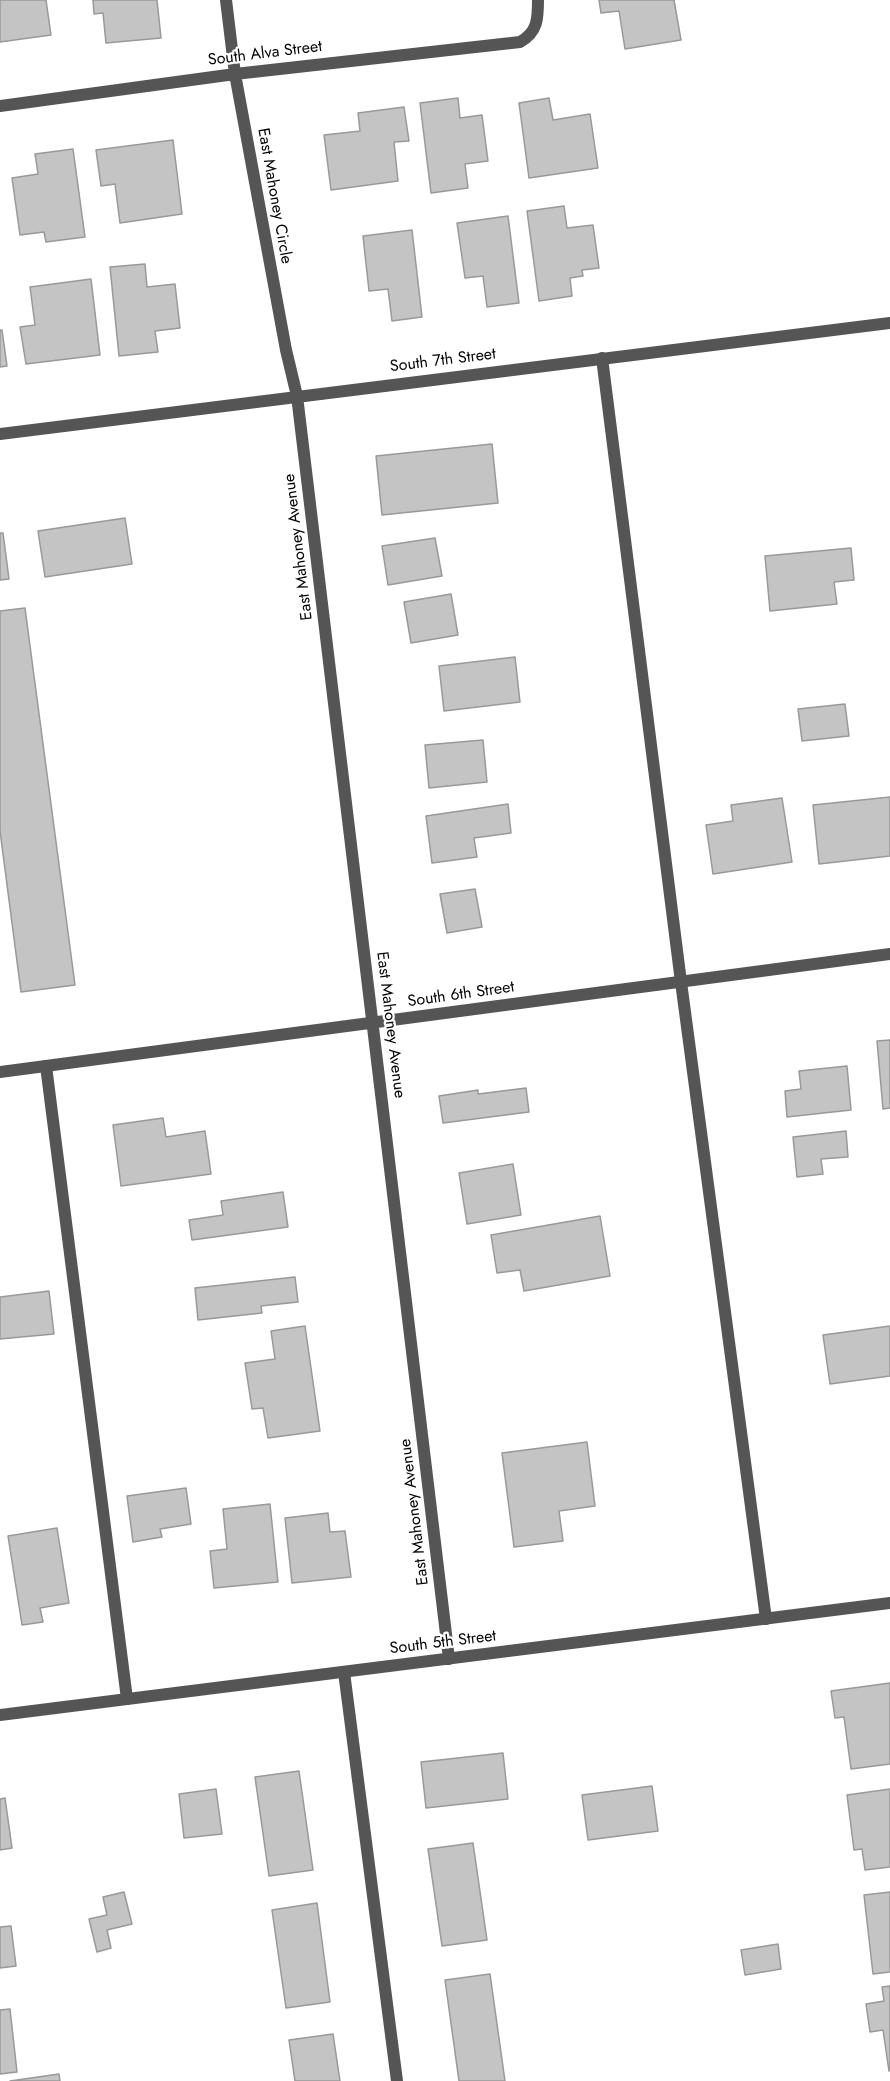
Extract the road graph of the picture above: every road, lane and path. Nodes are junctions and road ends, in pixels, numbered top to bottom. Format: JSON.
{"nodes":[{"id":1,"x":226,"y":0,"type":"edge"},
{"id":2,"x":538,"y":0,"type":"edge"},
{"id":3,"x":235,"y":74,"type":"junction"},
{"id":4,"x":0,"y":106,"type":"edge"},
{"id":5,"x":890,"y":323,"type":"edge"},
{"id":6,"x":602,"y":358,"type":"junction"},
{"id":7,"x":297,"y":396,"type":"junction"},
{"id":8,"x":0,"y":434,"type":"edge"},
{"id":9,"x":890,"y":954,"type":"edge"},
{"id":10,"x":681,"y":982,"type":"junction"},
{"id":11,"x":374,"y":1023,"type":"junction"},
{"id":12,"x":46,"y":1066,"type":"junction"},
{"id":13,"x":0,"y":1072,"type":"edge"},
{"id":14,"x":890,"y":1603,"type":"edge"},
{"id":15,"x":766,"y":1619,"type":"junction"},
{"id":16,"x":449,"y":1659,"type":"junction"},
{"id":17,"x":344,"y":1672,"type":"junction"},
{"id":18,"x":127,"y":1699,"type":"junction"},
{"id":19,"x":0,"y":1715,"type":"edge"},
{"id":20,"x":397,"y":2081,"type":"edge"}],
"edges":[{"from":1,"to":3,"type":"street","name":"East Mahoney Circle"},
{"from":2,"to":3,"type":"street","name":"South Alva Street"},
{"from":3,"to":4,"type":"street","name":"South Alva Street"},
{"from":3,"to":7,"type":"street","name":"East Mahoney Circle"},
{"from":5,"to":6,"type":"street","name":"South 7th Street"},
{"from":6,"to":7,"type":"street","name":"South 7th Street"},
{"from":6,"to":10,"type":"street"},
{"from":7,"to":8,"type":"street","name":"South 7th Street"},
{"from":7,"to":11,"type":"street","name":"East Mahoney Avenue"},
{"from":9,"to":10,"type":"street","name":"South 6th Street"},
{"from":10,"to":11,"type":"street","name":"South 6th Street"},
{"from":10,"to":15,"type":"street"},
{"from":11,"to":12,"type":"street","name":"South 6th Street"},
{"from":11,"to":16,"type":"street","name":"East Mahoney Avenue"},
{"from":12,"to":13,"type":"street","name":"South 6th Street"},
{"from":12,"to":18,"type":"street"},
{"from":14,"to":15,"type":"street","name":"South 5th Street"},
{"from":15,"to":16,"type":"street","name":"South 5th Street"},
{"from":16,"to":17,"type":"street","name":"South 5th Street"},
{"from":17,"to":18,"type":"street","name":"South 5th Street"},
{"from":17,"to":20,"type":"street"},
{"from":18,"to":19,"type":"street","name":"South 5th Street"}]}
